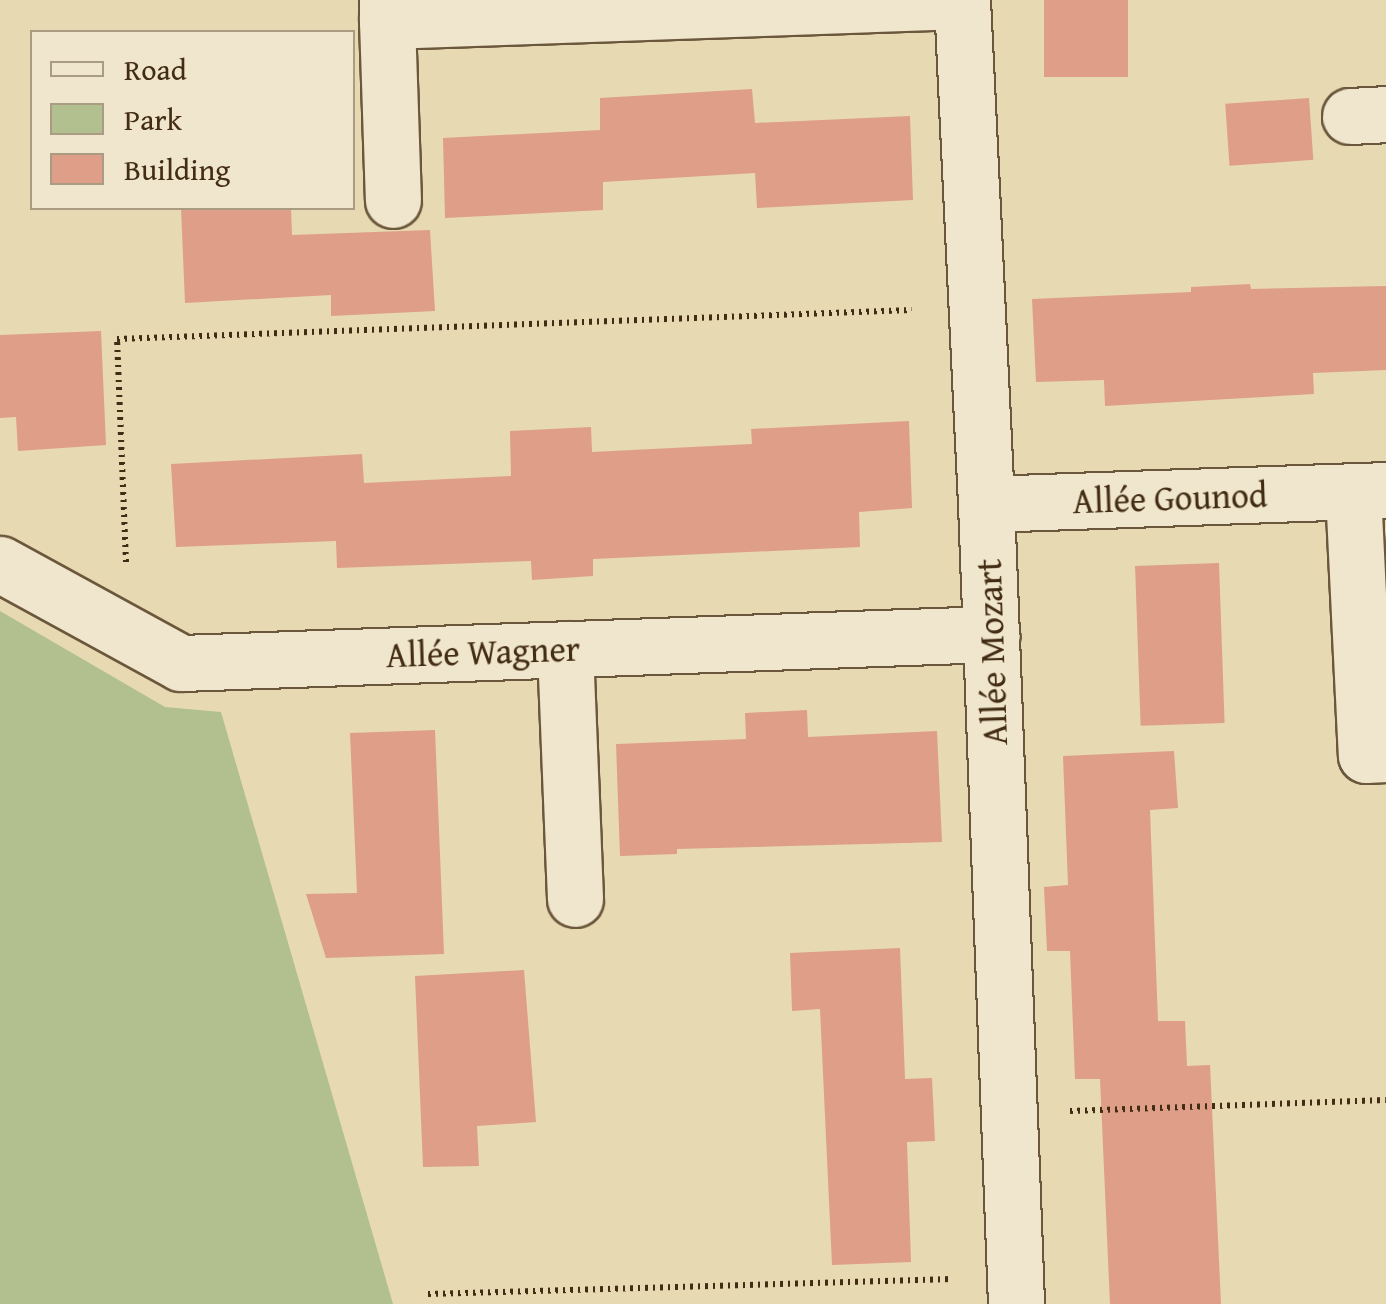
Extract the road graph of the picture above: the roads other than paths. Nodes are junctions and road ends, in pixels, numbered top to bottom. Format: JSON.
{"nodes":[{"id":1,"x":962,"y":0,"type":"edge"},
{"id":2,"x":588,"y":8,"type":"edge"},
{"id":3,"x":387,"y":10,"type":"edge"},
{"id":4,"x":393,"y":200,"type":"dead end"},
{"id":5,"x":1369,"y":491,"type":"edge"},
{"id":6,"x":986,"y":504,"type":"junction"},
{"id":7,"x":0,"y":564,"type":"edge"},
{"id":8,"x":991,"y":634,"type":"junction"},
{"id":9,"x":565,"y":649,"type":"junction"},
{"id":10,"x":1386,"y":754,"type":"edge"},
{"id":11,"x":575,"y":899,"type":"dead end"},
{"id":12,"x":1015,"y":1290,"type":"edge"}],
"edges":[{"from":1,"to":2,"type":"street"},
{"from":1,"to":6,"type":"street","name":"Allée Mozart"},
{"from":2,"to":3,"type":"street"},
{"from":3,"to":4,"type":"street"},
{"from":5,"to":6,"type":"street","name":"Allée Gounod"},
{"from":5,"to":10,"type":"street","name":"Allée Gounod"},
{"from":6,"to":8,"type":"street","name":"Allée Mozart"},
{"from":7,"to":9,"type":"street","name":"Allée Wagner"},
{"from":8,"to":9,"type":"street","name":"Allée Wagner"},
{"from":8,"to":12,"type":"street","name":"Allée Mozart"},
{"from":9,"to":11,"type":"street"}]}
